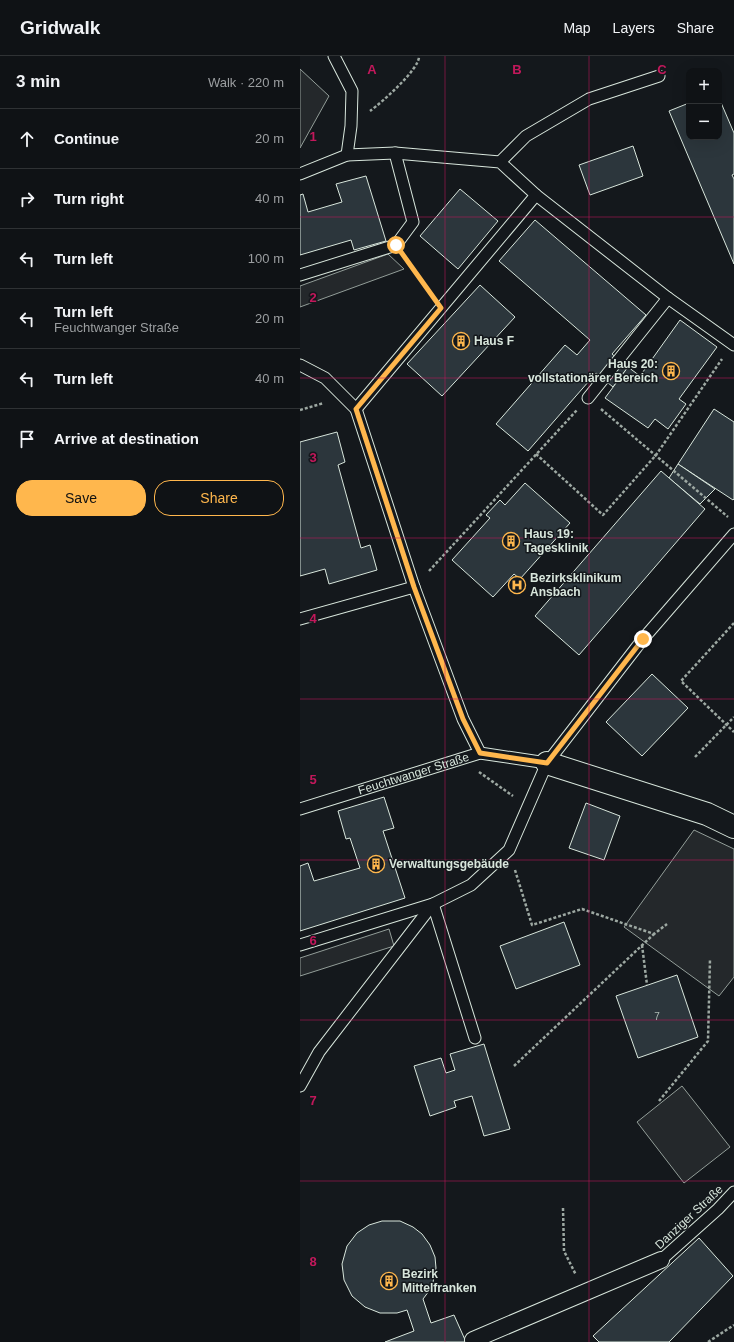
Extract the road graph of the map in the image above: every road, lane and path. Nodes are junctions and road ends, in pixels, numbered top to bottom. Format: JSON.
{"nodes":[{"id":1,"x":334,"y":56,"type":"edge"},
{"id":2,"x":419,"y":56,"type":"edge"},
{"id":3,"x":659,"y":76,"type":"dead end"},
{"id":4,"x":378,"y":105,"type":"dead end"},
{"id":5,"x":395,"y":153,"type":"junction"},
{"id":6,"x":347,"y":155,"type":"junction"},
{"id":7,"x":500,"y":162,"type":"junction"},
{"id":8,"x":300,"y":174,"type":"edge"},
{"id":9,"x":536,"y":195,"type":"junction"},
{"id":10,"x":396,"y":245,"type":"junction"},
{"id":11,"x":300,"y":275,"type":"edge"},
{"id":12,"x":668,"y":298,"type":"junction"},
{"id":13,"x":441,"y":308,"type":"junction"},
{"id":14,"x":733,"y":344,"type":"edge"},
{"id":15,"x":300,"y":365,"type":"edge"},
{"id":16,"x":343,"y":397,"type":"junction"},
{"id":17,"x":588,"y":398,"type":"junction"},
{"id":18,"x":356,"y":409,"type":"junction"},
{"id":19,"x":300,"y":410,"type":"edge"},
{"id":20,"x":536,"y":454,"type":"junction"},
{"id":21,"x":656,"y":455,"type":"junction"},
{"id":22,"x":728,"y":518,"type":"dead end"},
{"id":23,"x":734,"y":534,"type":"edge"},
{"id":24,"x":414,"y":587,"type":"junction"},
{"id":25,"x":300,"y":619,"type":"edge"},
{"id":26,"x":734,"y":623,"type":"edge"},
{"id":27,"x":734,"y":718,"type":"edge"},
{"id":28,"x":726,"y":726,"type":"junction"},
{"id":29,"x":734,"y":732,"type":"edge"},
{"id":30,"x":480,"y":753,"type":"junction"},
{"id":31,"x":695,"y":757,"type":"dead end"},
{"id":32,"x":461,"y":759,"type":"junction"},
{"id":33,"x":547,"y":763,"type":"junction"},
{"id":34,"x":528,"y":807,"type":"junction"},
{"id":35,"x":300,"y":809,"type":"edge"},
{"id":36,"x":734,"y":827,"type":"edge"},
{"id":37,"x":509,"y":850,"type":"junction"},
{"id":38,"x":433,"y":904,"type":"junction"},
{"id":39,"x":667,"y":924,"type":"dead end"},
{"id":40,"x":654,"y":934,"type":"junction"},
{"id":41,"x":300,"y":945,"type":"edge"},
{"id":42,"x":642,"y":945,"type":"junction"},
{"id":43,"x":710,"y":959,"type":"dead end"},
{"id":44,"x":647,"y":985,"type":"dead end"},
{"id":45,"x":475,"y":1038,"type":"dead end"},
{"id":46,"x":514,"y":1066,"type":"dead end"},
{"id":47,"x":300,"y":1086,"type":"edge"},
{"id":48,"x":659,"y":1101,"type":"dead end"},
{"id":49,"x":734,"y":1192,"type":"edge"},
{"id":50,"x":563,"y":1208,"type":"dead end"},
{"id":51,"x":661,"y":1260,"type":"joint"},
{"id":52,"x":585,"y":1292,"type":"junction"},
{"id":53,"x":734,"y":1325,"type":"edge"},
{"id":54,"x":473,"y":1340,"type":"dead end"},
{"id":55,"x":708,"y":1342,"type":"edge"}],
"edges":[{"from":1,"to":6,"type":"lane"},
{"from":2,"to":4,"type":"path"},
{"from":3,"to":7,"type":"lane"},
{"from":5,"to":6,"type":"lane"},
{"from":5,"to":7,"type":"lane"},
{"from":5,"to":10,"type":"lane"},
{"from":6,"to":8,"type":"lane"},
{"from":7,"to":9,"type":"lane"},
{"from":9,"to":12,"type":"lane"},
{"from":9,"to":13,"type":"lane"},
{"from":10,"to":11,"type":"lane"},
{"from":10,"to":13,"type":"path"},
{"from":12,"to":14,"type":"lane"},
{"from":12,"to":17,"type":"lane"},
{"from":13,"to":18,"type":"lane"},
{"from":14,"to":21,"type":"path"},
{"from":15,"to":16,"type":"lane"},
{"from":16,"to":18,"type":"lane"},
{"from":16,"to":19,"type":"path"},
{"from":17,"to":20,"type":"path"},
{"from":17,"to":21,"type":"path"},
{"from":18,"to":24,"type":"lane"},
{"from":20,"to":21,"type":"path"},
{"from":20,"to":24,"type":"path"},
{"from":21,"to":22,"type":"path"},
{"from":23,"to":33,"type":"lane"},
{"from":24,"to":25,"type":"lane"},
{"from":24,"to":30,"type":"lane"},
{"from":26,"to":28,"type":"path"},
{"from":27,"to":28,"type":"path"},
{"from":28,"to":29,"type":"path"},
{"from":28,"to":31,"type":"path"},
{"from":30,"to":32,"type":"lane","name":"Feuchtwanger Straße"},
{"from":30,"to":33,"type":"lane","name":"Feuchtwanger Straße"},
{"from":32,"to":34,"type":"path"},
{"from":32,"to":35,"type":"lane","name":"Feuchtwanger Straße"},
{"from":33,"to":34,"type":"lane"},
{"from":33,"to":36,"type":"street","name":"Feuchtwanger Straße"},
{"from":34,"to":37,"type":"lane"},
{"from":37,"to":38,"type":"lane"},
{"from":37,"to":40,"type":"path"},
{"from":38,"to":41,"type":"lane"},
{"from":38,"to":45,"type":"lane"},
{"from":38,"to":47,"type":"lane"},
{"from":39,"to":40,"type":"path"},
{"from":40,"to":42,"type":"path"},
{"from":42,"to":44,"type":"path"},
{"from":42,"to":46,"type":"path"},
{"from":43,"to":48,"type":"path"},
{"from":49,"to":51,"type":"lane","name":"Danziger Straße"},
{"from":50,"to":52,"type":"path"},
{"from":51,"to":52,"type":"street"},
{"from":52,"to":54,"type":"street"},
{"from":53,"to":55,"type":"path"}]}
